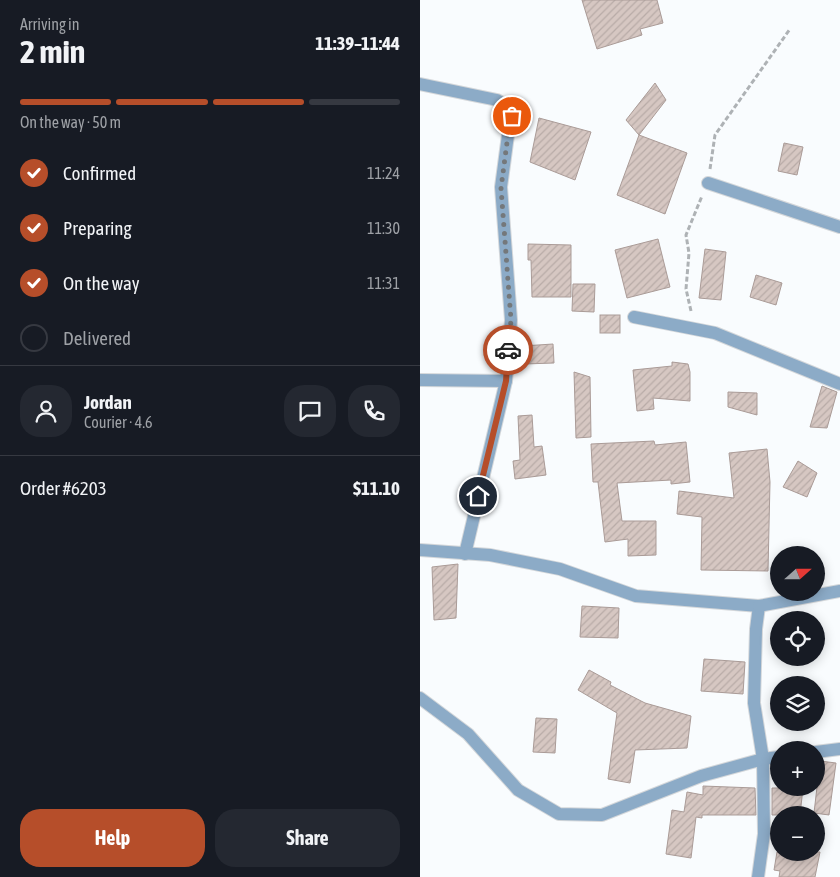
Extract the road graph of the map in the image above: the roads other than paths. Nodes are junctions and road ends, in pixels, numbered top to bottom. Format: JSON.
{"nodes":[{"id":1,"x":420,"y":84,"type":"edge"},
{"id":2,"x":708,"y":183,"type":"dead end"},
{"id":3,"x":840,"y":227,"type":"edge"},
{"id":4,"x":634,"y":316,"type":"dead end"},
{"id":5,"x":420,"y":380,"type":"edge"},
{"id":6,"x":506,"y":381,"type":"junction"},
{"id":7,"x":840,"y":384,"type":"edge"},
{"id":8,"x":420,"y":550,"type":"edge"},
{"id":9,"x":465,"y":554,"type":"junction"},
{"id":10,"x":840,"y":590,"type":"edge"},
{"id":11,"x":760,"y":606,"type":"junction"},
{"id":12,"x":420,"y":698,"type":"edge"},
{"id":13,"x":840,"y":749,"type":"edge"},
{"id":14,"x":825,"y":751,"type":"edge"},
{"id":15,"x":770,"y":758,"type":"edge"},
{"id":16,"x":762,"y":759,"type":"junction"},
{"id":17,"x":758,"y":877,"type":"edge"}],
"edges":[{"from":1,"to":6,"type":"street"},
{"from":2,"to":3,"type":"street"},
{"from":4,"to":7,"type":"street"},
{"from":5,"to":6,"type":"street"},
{"from":6,"to":9,"type":"street"},
{"from":8,"to":9,"type":"street"},
{"from":9,"to":11,"type":"street"},
{"from":10,"to":11,"type":"street"},
{"from":11,"to":16,"type":"street"},
{"from":12,"to":16,"type":"street"},
{"from":13,"to":14,"type":"street"},
{"from":15,"to":16,"type":"street"},
{"from":16,"to":17,"type":"street"}]}
